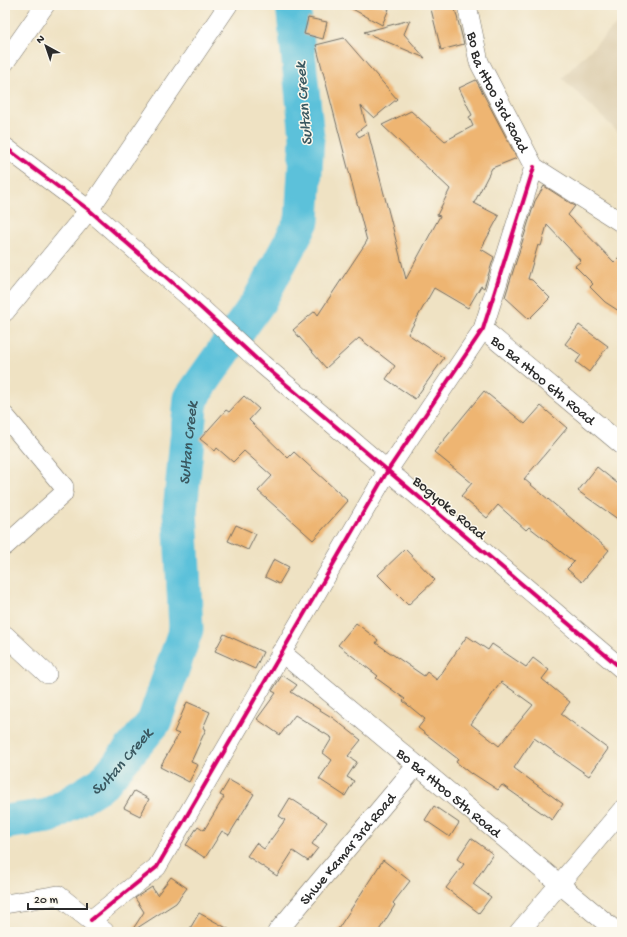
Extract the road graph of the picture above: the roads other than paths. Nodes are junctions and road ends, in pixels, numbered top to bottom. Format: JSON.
{"nodes":[{"id":1,"x":45,"y":5,"type":"edge"},
{"id":2,"x":228,"y":5,"type":"edge"},
{"id":3,"x":467,"y":5,"type":"edge"},
{"id":4,"x":5,"y":62,"type":"edge"},
{"id":5,"x":5,"y":147,"type":"edge"},
{"id":6,"x":534,"y":167,"type":"junction"},
{"id":7,"x":89,"y":210,"type":"junction"},
{"id":8,"x":622,"y":223,"type":"edge"},
{"id":9,"x":5,"y":312,"type":"edge"},
{"id":10,"x":483,"y":329,"type":"junction"},
{"id":11,"x":5,"y":416,"type":"edge"},
{"id":12,"x":622,"y":445,"type":"edge"},
{"id":13,"x":388,"y":470,"type":"junction"},
{"id":14,"x":5,"y":546,"type":"edge"},
{"id":15,"x":5,"y":635,"type":"edge"},
{"id":16,"x":281,"y":652,"type":"junction"},
{"id":17,"x":622,"y":669,"type":"edge"},
{"id":18,"x":47,"y":674,"type":"dead end"},
{"id":19,"x":417,"y":764,"type":"junction"},
{"id":20,"x":622,"y":810,"type":"edge"},
{"id":21,"x":561,"y":883,"type":"junction"},
{"id":22,"x":5,"y":904,"type":"edge"},
{"id":23,"x":98,"y":926,"type":"edge"},
{"id":24,"x":277,"y":932,"type":"edge"},
{"id":25,"x":519,"y":932,"type":"edge"},
{"id":26,"x":617,"y":932,"type":"edge"}],
"edges":[{"from":1,"to":4,"type":"street"},
{"from":2,"to":7,"type":"street"},
{"from":3,"to":6,"type":"street","name":"Bo Ba Htoo 3rd Road"},
{"from":5,"to":7,"type":"street","name":"Bogyoke Road"},
{"from":6,"to":8,"type":"street","name":"Bo Ba Htoo 3rd Road"},
{"from":6,"to":10,"type":"street"},
{"from":7,"to":9,"type":"street"},
{"from":7,"to":13,"type":"street","name":"Bogyoke Road"},
{"from":10,"to":12,"type":"street","name":"Bo Ba Htoo 6th Road"},
{"from":10,"to":13,"type":"street"},
{"from":11,"to":14,"type":"street"},
{"from":13,"to":16,"type":"street"},
{"from":13,"to":17,"type":"street","name":"Bogyoke Road"},
{"from":15,"to":18,"type":"street"},
{"from":16,"to":19,"type":"street","name":"Bo Ba Htoo 5th Road"},
{"from":16,"to":23,"type":"street"},
{"from":19,"to":21,"type":"street","name":"Bo Ba Htoo 5th Road"},
{"from":19,"to":24,"type":"street","name":"Shwe Kamar 3rd Road"},
{"from":20,"to":21,"type":"street"},
{"from":21,"to":25,"type":"street"},
{"from":21,"to":26,"type":"street","name":"Bo Ba Htoo 5th Road"},
{"from":22,"to":23,"type":"street"}]}
